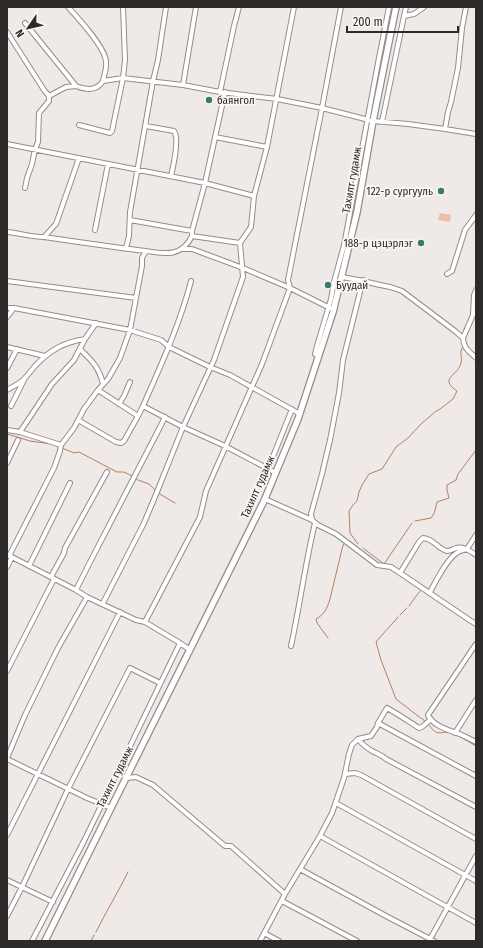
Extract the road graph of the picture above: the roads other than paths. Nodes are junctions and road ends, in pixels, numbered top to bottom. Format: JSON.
{"nodes":[{"id":1,"x":68,"y":7,"type":"edge"},
{"id":2,"x":123,"y":7,"type":"edge"},
{"id":3,"x":166,"y":7,"type":"edge"},
{"id":4,"x":196,"y":7,"type":"edge"},
{"id":5,"x":239,"y":7,"type":"edge"},
{"id":6,"x":294,"y":7,"type":"edge"},
{"id":7,"x":341,"y":7,"type":"edge"},
{"id":8,"x":390,"y":7,"type":"edge"},
{"id":9,"x":396,"y":7,"type":"edge"},
{"id":10,"x":406,"y":7,"type":"edge"},
{"id":11,"x":424,"y":7,"type":"edge"},
{"id":12,"x":466,"y":7,"type":"edge"},
{"id":13,"x":404,"y":16,"type":"junction"},
{"id":14,"x":25,"y":23,"type":"dead end"},
{"id":15,"x":7,"y":32,"type":"edge"},
{"id":16,"x":123,"y":78,"type":"junction"},
{"id":17,"x":103,"y":81,"type":"junction"},
{"id":18,"x":153,"y":81,"type":"junction"},
{"id":19,"x":183,"y":85,"type":"junction"},
{"id":20,"x":76,"y":86,"type":"junction"},
{"id":21,"x":222,"y":92,"type":"junction"},
{"id":22,"x":49,"y":96,"type":"junction"},
{"id":23,"x":277,"y":99,"type":"junction"},
{"id":24,"x":322,"y":108,"type":"junction"},
{"id":25,"x":370,"y":120,"type":"junction"},
{"id":26,"x":382,"y":122,"type":"junction"},
{"id":27,"x":79,"y":125,"type":"dead end"},
{"id":28,"x":146,"y":126,"type":"junction"},
{"id":29,"x":445,"y":129,"type":"junction"},
{"id":30,"x":476,"y":134,"type":"edge"},
{"id":31,"x":215,"y":137,"type":"junction"},
{"id":32,"x":7,"y":144,"type":"edge"},
{"id":33,"x":267,"y":147,"type":"junction"},
{"id":34,"x":35,"y":149,"type":"junction"},
{"id":35,"x":79,"y":158,"type":"junction"},
{"id":36,"x":108,"y":164,"type":"junction"},
{"id":37,"x":138,"y":170,"type":"junction"},
{"id":38,"x":171,"y":176,"type":"junction"},
{"id":39,"x":205,"y":183,"type":"junction"},
{"id":40,"x":359,"y":183,"type":"junction"},
{"id":41,"x":25,"y":188,"type":"dead end"},
{"id":42,"x":254,"y":196,"type":"junction"},
{"id":43,"x":351,"y":209,"type":"junction"},
{"id":44,"x":357,"y":212,"type":"junction"},
{"id":45,"x":476,"y":215,"type":"edge"},
{"id":46,"x":130,"y":220,"type":"junction"},
{"id":47,"x":95,"y":230,"type":"dead end"},
{"id":48,"x":192,"y":231,"type":"junction"},
{"id":49,"x":7,"y":232,"type":"edge"},
{"id":50,"x":192,"y":236,"type":"junction"},
{"id":51,"x":44,"y":237,"type":"junction"},
{"id":52,"x":240,"y":243,"type":"junction"},
{"id":53,"x":126,"y":248,"type":"junction"},
{"id":54,"x":181,"y":249,"type":"junction"},
{"id":55,"x":146,"y":251,"type":"junction"},
{"id":56,"x":243,"y":268,"type":"junction"},
{"id":57,"x":446,"y":274,"type":"dead end"},
{"id":58,"x":342,"y":277,"type":"junction"},
{"id":59,"x":363,"y":280,"type":"junction"},
{"id":60,"x":7,"y":281,"type":"edge"},
{"id":61,"x":191,"y":281,"type":"dead end"},
{"id":62,"x":290,"y":288,"type":"junction"},
{"id":63,"x":476,"y":290,"type":"edge"},
{"id":64,"x":136,"y":298,"type":"junction"},
{"id":65,"x":7,"y":308,"type":"edge"},
{"id":66,"x":14,"y":308,"type":"junction"},
{"id":67,"x":332,"y":309,"type":"junction"},
{"id":68,"x":7,"y":317,"type":"edge"},
{"id":69,"x":96,"y":323,"type":"junction"},
{"id":70,"x":130,"y":330,"type":"junction"},
{"id":71,"x":463,"y":338,"type":"junction"},
{"id":72,"x":85,"y":339,"type":"junction"},
{"id":73,"x":7,"y":347,"type":"edge"},
{"id":74,"x":169,"y":347,"type":"junction"},
{"id":75,"x":17,"y":349,"type":"junction"},
{"id":76,"x":80,"y":349,"type":"junction"},
{"id":77,"x":45,"y":356,"type":"junction"},
{"id":78,"x":476,"y":358,"type":"edge"},
{"id":79,"x":210,"y":367,"type":"junction"},
{"id":80,"x":7,"y":368,"type":"edge"},
{"id":81,"x":24,"y":380,"type":"junction"},
{"id":82,"x":130,"y":382,"type":"dead end"},
{"id":83,"x":103,"y":384,"type":"junction"},
{"id":84,"x":251,"y":388,"type":"junction"},
{"id":85,"x":7,"y":390,"type":"edge"},
{"id":86,"x":98,"y":390,"type":"junction"},
{"id":87,"x":119,"y":404,"type":"junction"},
{"id":88,"x":11,"y":406,"type":"dead end"},
{"id":89,"x":143,"y":406,"type":"junction"},
{"id":90,"x":292,"y":409,"type":"junction"},
{"id":91,"x":300,"y":414,"type":"junction"},
{"id":92,"x":138,"y":416,"type":"junction"},
{"id":93,"x":165,"y":417,"type":"junction"},
{"id":94,"x":78,"y":420,"type":"junction"},
{"id":95,"x":183,"y":427,"type":"junction"},
{"id":96,"x":7,"y":430,"type":"edge"},
{"id":97,"x":20,"y":432,"type":"junction"},
{"id":98,"x":18,"y":440,"type":"dead end"},
{"id":99,"x":61,"y":445,"type":"junction"},
{"id":100,"x":225,"y":446,"type":"junction"},
{"id":101,"x":7,"y":463,"type":"edge"},
{"id":102,"x":268,"y":469,"type":"junction"},
{"id":103,"x":107,"y":472,"type":"dead end"},
{"id":104,"x":276,"y":473,"type":"junction"},
{"id":105,"x":70,"y":483,"type":"dead end"},
{"id":106,"x":265,"y":498,"type":"junction"},
{"id":107,"x":314,"y":522,"type":"junction"},
{"id":108,"x":476,"y":535,"type":"edge"},
{"id":109,"x":467,"y":549,"type":"junction"},
{"id":110,"x":476,"y":555,"type":"edge"},
{"id":111,"x":9,"y":556,"type":"edge"},
{"id":112,"x":29,"y":566,"type":"junction"},
{"id":113,"x":7,"y":567,"type":"edge"},
{"id":114,"x":400,"y":573,"type":"junction"},
{"id":115,"x":52,"y":578,"type":"junction"},
{"id":116,"x":76,"y":590,"type":"junction"},
{"id":117,"x":430,"y":592,"type":"junction"},
{"id":118,"x":88,"y":596,"type":"junction"},
{"id":119,"x":103,"y":603,"type":"junction"},
{"id":120,"x":120,"y":612,"type":"junction"},
{"id":121,"x":145,"y":622,"type":"junction"},
{"id":122,"x":476,"y":624,"type":"edge"},
{"id":123,"x":180,"y":643,"type":"junction"},
{"id":124,"x":476,"y":644,"type":"edge"},
{"id":125,"x":291,"y":646,"type":"dead end"},
{"id":126,"x":190,"y":650,"type":"junction"},
{"id":127,"x":7,"y":671,"type":"edge"},
{"id":128,"x":160,"y":683,"type":"junction"},
{"id":129,"x":476,"y":700,"type":"edge"},
{"id":130,"x":431,"y":719,"type":"junction"},
{"id":131,"x":378,"y":723,"type":"junction"},
{"id":132,"x":455,"y":733,"type":"junction"},
{"id":133,"x":358,"y":739,"type":"junction"},
{"id":134,"x":476,"y":742,"type":"edge"},
{"id":135,"x":7,"y":759,"type":"edge"},
{"id":136,"x":38,"y":774,"type":"junction"},
{"id":137,"x":345,"y":774,"type":"junction"},
{"id":138,"x":476,"y":776,"type":"edge"},
{"id":139,"x":126,"y":778,"type":"junction"},
{"id":140,"x":68,"y":789,"type":"junction"},
{"id":141,"x":336,"y":803,"type":"junction"},
{"id":142,"x":103,"y":804,"type":"junction"},
{"id":143,"x":476,"y":807,"type":"edge"},
{"id":144,"x":111,"y":808,"type":"junction"},
{"id":145,"x":7,"y":835,"type":"edge"},
{"id":146,"x":320,"y":836,"type":"junction"},
{"id":147,"x":476,"y":839,"type":"edge"},
{"id":148,"x":476,"y":856,"type":"edge"},
{"id":149,"x":300,"y":869,"type":"junction"},
{"id":150,"x":466,"y":875,"type":"junction"},
{"id":151,"x":7,"y":880,"type":"edge"},
{"id":152,"x":476,"y":881,"type":"edge"},
{"id":153,"x":22,"y":887,"type":"junction"},
{"id":154,"x":285,"y":894,"type":"junction"},
{"id":155,"x":282,"y":901,"type":"junction"},
{"id":156,"x":53,"y":902,"type":"junction"},
{"id":157,"x":448,"y":908,"type":"junction"},
{"id":158,"x":7,"y":916,"type":"edge"},
{"id":159,"x":476,"y":923,"type":"edge"},
{"id":160,"x":264,"y":933,"type":"junction"},
{"id":161,"x":431,"y":940,"type":"edge"},
{"id":162,"x":32,"y":941,"type":"edge"},
{"id":163,"x":45,"y":941,"type":"edge"},
{"id":164,"x":260,"y":941,"type":"edge"},
{"id":165,"x":279,"y":941,"type":"edge"},
{"id":166,"x":357,"y":941,"type":"edge"}],
"edges":[{"from":1,"to":17,"type":"street"},
{"from":2,"to":16,"type":"street"},
{"from":3,"to":18,"type":"street"},
{"from":4,"to":19,"type":"street"},
{"from":5,"to":21,"type":"street"},
{"from":6,"to":23,"type":"street"},
{"from":7,"to":24,"type":"street"},
{"from":8,"to":25,"type":"street"},
{"from":9,"to":25,"type":"main road","name":"Тахилт гудамж"},
{"from":10,"to":13,"type":"street"},
{"from":11,"to":13,"type":"street"},
{"from":12,"to":29,"type":"street"},
{"from":13,"to":26,"type":"street"},
{"from":14,"to":20,"type":"street"},
{"from":15,"to":22,"type":"street"},
{"from":16,"to":17,"type":"street"},
{"from":16,"to":18,"type":"street"},
{"from":16,"to":27,"type":"street"},
{"from":17,"to":20,"type":"street"},
{"from":18,"to":19,"type":"street"},
{"from":18,"to":28,"type":"street"},
{"from":19,"to":21,"type":"street"},
{"from":20,"to":22,"type":"street"},
{"from":21,"to":23,"type":"street"},
{"from":21,"to":31,"type":"street"},
{"from":22,"to":34,"type":"street"},
{"from":23,"to":24,"type":"street"},
{"from":23,"to":33,"type":"street"},
{"from":24,"to":25,"type":"street"},
{"from":24,"to":62,"type":"street"},
{"from":25,"to":26,"type":"street"},
{"from":25,"to":40,"type":"main road","name":"Тахилт гудамж"},
{"from":26,"to":29,"type":"street"},
{"from":28,"to":37,"type":"street"},
{"from":28,"to":38,"type":"street"},
{"from":29,"to":30,"type":"street"},
{"from":31,"to":33,"type":"street"},
{"from":31,"to":39,"type":"street"},
{"from":32,"to":34,"type":"street"},
{"from":33,"to":42,"type":"street"},
{"from":34,"to":35,"type":"street"},
{"from":34,"to":41,"type":"street"},
{"from":35,"to":36,"type":"street"},
{"from":35,"to":51,"type":"street"},
{"from":36,"to":37,"type":"street"},
{"from":36,"to":47,"type":"street"},
{"from":37,"to":38,"type":"street"},
{"from":37,"to":46,"type":"street"},
{"from":38,"to":39,"type":"street"},
{"from":39,"to":42,"type":"street"},
{"from":39,"to":48,"type":"street"},
{"from":40,"to":43,"type":"street"},
{"from":40,"to":44,"type":"main road","name":"Тахилт гудамж"},
{"from":42,"to":52,"type":"street"},
{"from":43,"to":44,"type":"street"},
{"from":43,"to":67,"type":"street"},
{"from":44,"to":58,"type":"main road","name":"Тахилт гудамж"},
{"from":45,"to":57,"type":"street"},
{"from":46,"to":48,"type":"street"},
{"from":46,"to":53,"type":"street"},
{"from":48,"to":50,"type":"street"},
{"from":49,"to":51,"type":"street"},
{"from":50,"to":52,"type":"street"},
{"from":50,"to":54,"type":"street"},
{"from":51,"to":53,"type":"street"},
{"from":52,"to":56,"type":"street"},
{"from":53,"to":55,"type":"street"},
{"from":54,"to":55,"type":"street"},
{"from":54,"to":56,"type":"street"},
{"from":55,"to":64,"type":"street"},
{"from":56,"to":62,"type":"street"},
{"from":56,"to":79,"type":"street"},
{"from":58,"to":59,"type":"street"},
{"from":58,"to":67,"type":"main road","name":"Тахилт гудамж"},
{"from":59,"to":71,"type":"street"},
{"from":59,"to":107,"type":"street"},
{"from":60,"to":64,"type":"street"},
{"from":61,"to":74,"type":"street"},
{"from":62,"to":67,"type":"street"},
{"from":62,"to":84,"type":"street"},
{"from":63,"to":71,"type":"street"},
{"from":64,"to":70,"type":"street"},
{"from":65,"to":66,"type":"street"},
{"from":66,"to":68,"type":"street"},
{"from":66,"to":69,"type":"street"},
{"from":67,"to":91,"type":"main road","name":"Тахилт гудамж"},
{"from":69,"to":70,"type":"street"},
{"from":69,"to":72,"type":"street"},
{"from":70,"to":74,"type":"street"},
{"from":70,"to":83,"type":"street"},
{"from":71,"to":78,"type":"street"},
{"from":72,"to":76,"type":"street"},
{"from":72,"to":77,"type":"street"},
{"from":73,"to":75,"type":"street"},
{"from":74,"to":79,"type":"street"},
{"from":74,"to":89,"type":"street"},
{"from":75,"to":77,"type":"street"},
{"from":75,"to":80,"type":"street"},
{"from":76,"to":83,"type":"street"},
{"from":76,"to":97,"type":"street"},
{"from":77,"to":81,"type":"street"},
{"from":79,"to":84,"type":"street"},
{"from":79,"to":95,"type":"street"},
{"from":81,"to":85,"type":"street"},
{"from":81,"to":88,"type":"street"},
{"from":82,"to":87,"type":"street"},
{"from":83,"to":86,"type":"street"},
{"from":84,"to":90,"type":"street"},
{"from":84,"to":100,"type":"street"},
{"from":86,"to":87,"type":"street"},
{"from":86,"to":94,"type":"street"},
{"from":87,"to":92,"type":"street"},
{"from":89,"to":92,"type":"street"},
{"from":89,"to":93,"type":"street"},
{"from":90,"to":91,"type":"street"},
{"from":90,"to":102,"type":"street"},
{"from":91,"to":104,"type":"main road","name":"Тахилт гудамж"},
{"from":92,"to":94,"type":"street"},
{"from":93,"to":95,"type":"street"},
{"from":93,"to":116,"type":"street"},
{"from":94,"to":99,"type":"street"},
{"from":95,"to":100,"type":"street"},
{"from":95,"to":119,"type":"street"},
{"from":96,"to":97,"type":"street"},
{"from":97,"to":99,"type":"street"},
{"from":98,"to":101,"type":"street"},
{"from":99,"to":111,"type":"street"},
{"from":100,"to":102,"type":"street"},
{"from":100,"to":121,"type":"street"},
{"from":102,"to":104,"type":"street"},
{"from":103,"to":115,"type":"street"},
{"from":104,"to":106,"type":"main road","name":"Тахилт гудамж"},
{"from":105,"to":112,"type":"street"},
{"from":106,"to":107,"type":"street"},
{"from":106,"to":126,"type":"main road","name":"Тахилт гудамж"},
{"from":107,"to":114,"type":"street"},
{"from":107,"to":125,"type":"street"},
{"from":108,"to":109,"type":"street"},
{"from":109,"to":110,"type":"street"},
{"from":109,"to":114,"type":"street"},
{"from":109,"to":117,"type":"street"},
{"from":111,"to":112,"type":"street"},
{"from":111,"to":113,"type":"street"},
{"from":112,"to":115,"type":"street"},
{"from":114,"to":117,"type":"street"},
{"from":115,"to":116,"type":"street"},
{"from":115,"to":127,"type":"street"},
{"from":116,"to":118,"type":"street"},
{"from":117,"to":122,"type":"street"},
{"from":118,"to":119,"type":"street"},
{"from":118,"to":135,"type":"street"},
{"from":119,"to":120,"type":"street"},
{"from":120,"to":121,"type":"street"},
{"from":120,"to":136,"type":"street"},
{"from":121,"to":123,"type":"street"},
{"from":123,"to":126,"type":"street"},
{"from":123,"to":128,"type":"street"},
{"from":124,"to":130,"type":"street"},
{"from":126,"to":139,"type":"main road","name":"Тахилт гудамж"},
{"from":128,"to":140,"type":"street"},
{"from":128,"to":142,"type":"street"},
{"from":129,"to":132,"type":"street"},
{"from":130,"to":131,"type":"street"},
{"from":130,"to":132,"type":"street"},
{"from":131,"to":133,"type":"street"},
{"from":131,"to":138,"type":"street"},
{"from":132,"to":134,"type":"street"},
{"from":133,"to":137,"type":"street"},
{"from":133,"to":143,"type":"street"},
{"from":135,"to":136,"type":"street"},
{"from":136,"to":140,"type":"street"},
{"from":136,"to":145,"type":"street"},
{"from":137,"to":141,"type":"street"},
{"from":137,"to":147,"type":"street"},
{"from":139,"to":144,"type":"main road","name":"Тахилт гудамж"},
{"from":139,"to":154,"type":"street"},
{"from":140,"to":142,"type":"street"},
{"from":140,"to":153,"type":"street"},
{"from":141,"to":146,"type":"street"},
{"from":141,"to":150,"type":"street"},
{"from":142,"to":144,"type":"street"},
{"from":142,"to":156,"type":"street"},
{"from":144,"to":163,"type":"main road","name":"Тахилт гудамж"},
{"from":146,"to":149,"type":"street"},
{"from":146,"to":157,"type":"street"},
{"from":148,"to":150,"type":"street"},
{"from":149,"to":154,"type":"street"},
{"from":149,"to":161,"type":"street"},
{"from":150,"to":152,"type":"street"},
{"from":150,"to":157,"type":"street"},
{"from":151,"to":153,"type":"street"},
{"from":153,"to":156,"type":"street"},
{"from":153,"to":158,"type":"street"},
{"from":154,"to":155,"type":"street"},
{"from":155,"to":160,"type":"street"},
{"from":155,"to":166,"type":"street"},
{"from":156,"to":162,"type":"street"},
{"from":157,"to":159,"type":"street"},
{"from":157,"to":161,"type":"street"},
{"from":160,"to":164,"type":"street"},
{"from":160,"to":165,"type":"street"}]}
